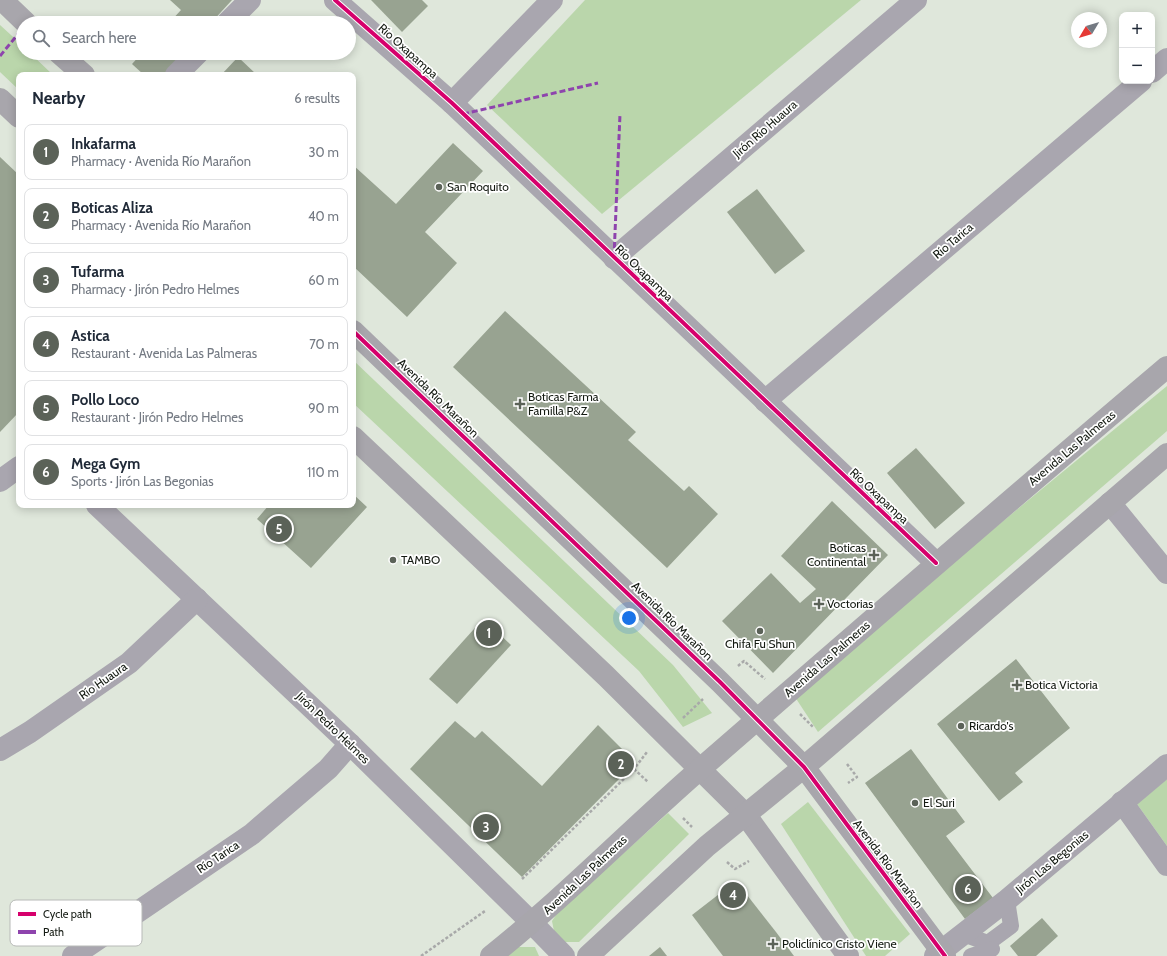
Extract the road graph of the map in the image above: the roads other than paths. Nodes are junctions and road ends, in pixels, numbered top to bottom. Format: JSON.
{"nodes":[{"id":1,"x":2,"y":0,"type":"edge"},
{"id":2,"x":250,"y":0,"type":"edge"},
{"id":3,"x":336,"y":0,"type":"edge"},
{"id":4,"x":552,"y":0,"type":"edge"},
{"id":5,"x":916,"y":0,"type":"edge"},
{"id":6,"x":19,"y":16,"type":"edge"},
{"id":7,"x":234,"y":16,"type":"edge"},
{"id":8,"x":354,"y":16,"type":"edge"},
{"id":9,"x":356,"y":18,"type":"edge"},
{"id":10,"x":1167,"y":59,"type":"edge"},
{"id":11,"x":67,"y":60,"type":"edge"},
{"id":12,"x":191,"y":60,"type":"edge"},
{"id":13,"x":1155,"y":69,"type":"edge"},
{"id":14,"x":81,"y":72,"type":"edge"},
{"id":15,"x":179,"y":72,"type":"edge"},
{"id":16,"x":1137,"y":84,"type":"edge"},
{"id":17,"x":0,"y":99,"type":"edge"},
{"id":18,"x":452,"y":104,"type":"junction"},
{"id":19,"x":16,"y":114,"type":"edge"},
{"id":20,"x":614,"y":258,"type":"junction"},
{"id":21,"x":356,"y":333,"type":"edge"},
{"id":22,"x":1167,"y":367,"type":"edge"},
{"id":23,"x":765,"y":401,"type":"junction"},
{"id":24,"x":356,"y":440,"type":"edge"},
{"id":25,"x":1167,"y":454,"type":"edge"},
{"id":26,"x":16,"y":469,"type":"edge"},
{"id":27,"x":0,"y":481,"type":"edge"},
{"id":28,"x":1110,"y":503,"type":"junction"},
{"id":29,"x":100,"y":508,"type":"edge"},
{"id":30,"x":936,"y":563,"type":"junction"},
{"id":31,"x":1167,"y":573,"type":"edge"},
{"id":32,"x":197,"y":599,"type":"junction"},
{"id":33,"x":758,"y":719,"type":"junction"},
{"id":34,"x":350,"y":744,"type":"junction"},
{"id":35,"x":0,"y":750,"type":"edge"},
{"id":36,"x":1167,"y":765,"type":"edge"},
{"id":37,"x":804,"y":767,"type":"junction"},
{"id":38,"x":699,"y":770,"type":"junction"},
{"id":39,"x":1122,"y":802,"type":"junction"},
{"id":40,"x":745,"y":814,"type":"junction"},
{"id":41,"x":1167,"y":865,"type":"edge"},
{"id":42,"x":1007,"y":900,"type":"junction"},
{"id":43,"x":142,"y":909,"type":"edge"},
{"id":44,"x":532,"y":923,"type":"junction"},
{"id":45,"x":963,"y":934,"type":"junction"},
{"id":46,"x":88,"y":946,"type":"edge"},
{"id":47,"x":993,"y":949,"type":"edge"},
{"id":48,"x":940,"y":954,"type":"edge"},
{"id":49,"x":73,"y":956,"type":"edge"},
{"id":50,"x":491,"y":956,"type":"edge"},
{"id":51,"x":564,"y":956,"type":"edge"},
{"id":52,"x":588,"y":956,"type":"edge"},
{"id":53,"x":848,"y":956,"type":"edge"},
{"id":54,"x":971,"y":956,"type":"edge"}],
"edges":[{"from":1,"to":6,"type":"street"},
{"from":2,"to":7,"type":"street"},
{"from":3,"to":8,"type":"street","name":"Río Oxapampa"},
{"from":4,"to":18,"type":"street"},
{"from":5,"to":20,"type":"street","name":"Jirón Río Huaura"},
{"from":9,"to":18,"type":"street","name":"Río Oxapampa"},
{"from":10,"to":13,"type":"street"},
{"from":11,"to":14,"type":"street"},
{"from":12,"to":15,"type":"street"},
{"from":16,"to":23,"type":"street","name":"Río Tarica"},
{"from":17,"to":19,"type":"street"},
{"from":18,"to":20,"type":"street","name":"Río Oxapampa"},
{"from":20,"to":23,"type":"street","name":"Río Oxapampa"},
{"from":21,"to":33,"type":"street","name":"Avenida Río Marañon"},
{"from":22,"to":30,"type":"street","name":"Avenida Las Palmeras"},
{"from":23,"to":30,"type":"street","name":"Río Oxapampa"},
{"from":24,"to":38,"type":"street"},
{"from":25,"to":28,"type":"street"},
{"from":26,"to":27,"type":"street"},
{"from":28,"to":31,"type":"street"},
{"from":28,"to":37,"type":"street"},
{"from":29,"to":32,"type":"street","name":"Jirón Pedro Helmes"},
{"from":30,"to":33,"type":"street","name":"Avenida Las Palmeras"},
{"from":32,"to":34,"type":"street","name":"Jirón Pedro Helmes"},
{"from":32,"to":35,"type":"street","name":"Río Huaura"},
{"from":33,"to":37,"type":"street","name":"Avenida Río Marañon"},
{"from":33,"to":38,"type":"street","name":"Avenida Las Palmeras"},
{"from":34,"to":43,"type":"street","name":"Río Tarica"},
{"from":34,"to":44,"type":"street","name":"Jirón Pedro Helmes"},
{"from":36,"to":39,"type":"street","name":"Jirón Las Begonias"},
{"from":37,"to":40,"type":"street"},
{"from":37,"to":48,"type":"street","name":"Avenida Río Marañon"},
{"from":38,"to":40,"type":"street"},
{"from":38,"to":44,"type":"street","name":"Avenida Las Palmeras"},
{"from":39,"to":41,"type":"street"},
{"from":39,"to":42,"type":"street","name":"Jirón Las Begonias"},
{"from":40,"to":52,"type":"street"},
{"from":40,"to":53,"type":"street"},
{"from":42,"to":45,"type":"street","name":"Jirón Las Begonias"},
{"from":42,"to":47,"type":"lane"},
{"from":44,"to":50,"type":"street","name":"Avenida Las Palmeras"},
{"from":44,"to":51,"type":"street","name":"Jirón Pedro Helmes"},
{"from":45,"to":47,"type":"lane"},
{"from":45,"to":48,"type":"street","name":"Jirón Las Begonias"},
{"from":46,"to":49,"type":"street","name":"Río Tarica"},
{"from":47,"to":54,"type":"lane"}]}
